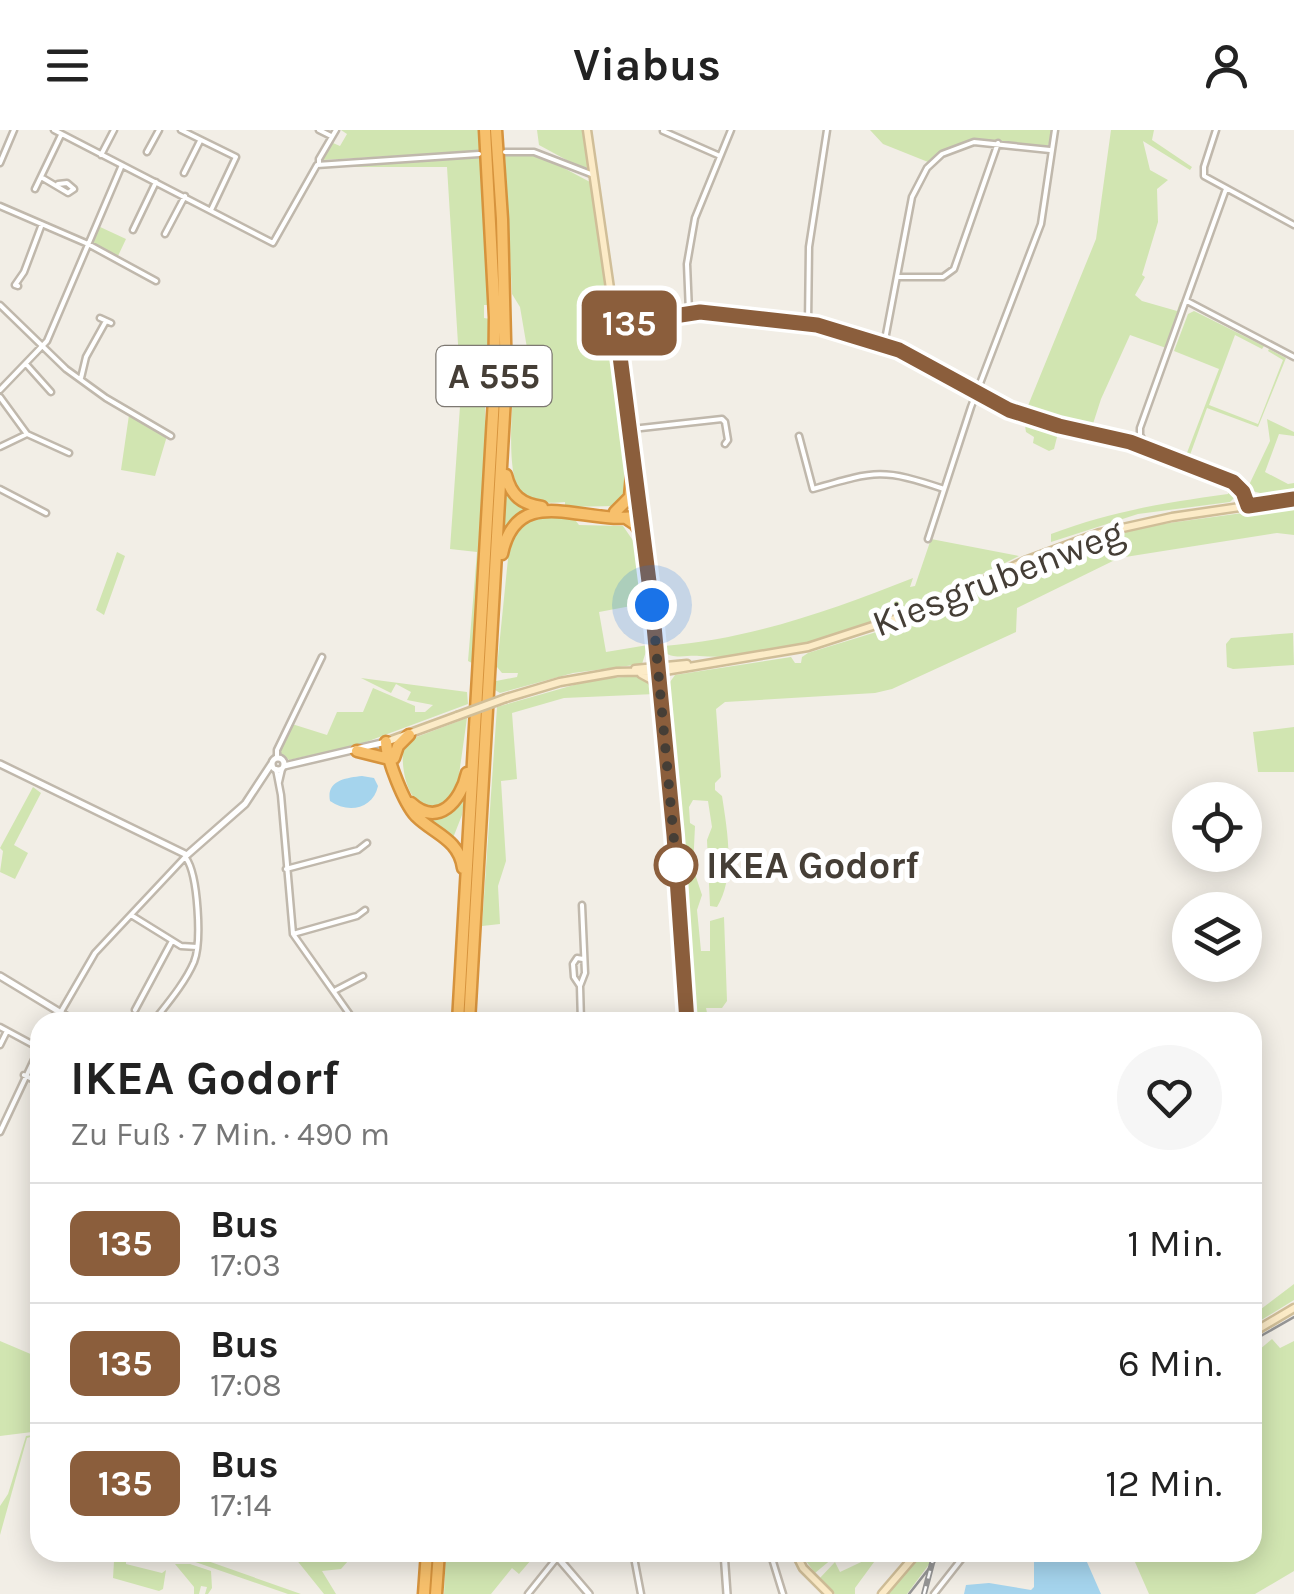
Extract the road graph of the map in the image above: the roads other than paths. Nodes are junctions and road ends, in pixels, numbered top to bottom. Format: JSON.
{"nodes":[{"id":1,"x":14,"y":130,"type":"edge"},
{"id":2,"x":54,"y":130,"type":"edge"},
{"id":3,"x":114,"y":130,"type":"edge"},
{"id":4,"x":158,"y":130,"type":"edge"},
{"id":5,"x":181,"y":130,"type":"edge"},
{"id":6,"x":320,"y":130,"type":"edge"},
{"id":7,"x":336,"y":130,"type":"edge"},
{"id":8,"x":484,"y":130,"type":"edge"},
{"id":9,"x":496,"y":130,"type":"edge"},
{"id":10,"x":587,"y":130,"type":"edge"},
{"id":11,"x":732,"y":130,"type":"edge"},
{"id":12,"x":827,"y":130,"type":"edge"},
{"id":13,"x":834,"y":130,"type":"edge"},
{"id":14,"x":1055,"y":130,"type":"edge"},
{"id":15,"x":1216,"y":130,"type":"edge"},
{"id":16,"x":665,"y":131,"type":"edge"},
{"id":17,"x":61,"y":134,"type":"junction"},
{"id":18,"x":331,"y":136,"type":"junction"},
{"id":19,"x":825,"y":138,"type":"junction"},
{"id":20,"x":201,"y":140,"type":"junction"},
{"id":21,"x":998,"y":143,"type":"junction"},
{"id":22,"x":2,"y":150,"type":"edge"},
{"id":23,"x":1052,"y":150,"type":"junction"},
{"id":24,"x":147,"y":152,"type":"dead end"},
{"id":25,"x":505,"y":152,"type":"dead end"},
{"id":26,"x":101,"y":154,"type":"junction"},
{"id":27,"x":479,"y":154,"type":"dead end"},
{"id":28,"x":720,"y":156,"type":"junction"},
{"id":29,"x":0,"y":163,"type":"edge"},
{"id":30,"x":122,"y":165,"type":"junction"},
{"id":31,"x":319,"y":165,"type":"junction"},
{"id":32,"x":184,"y":172,"type":"dead end"},
{"id":33,"x":593,"y":174,"type":"junction"},
{"id":34,"x":41,"y":177,"type":"junction"},
{"id":35,"x":156,"y":182,"type":"junction"},
{"id":36,"x":58,"y":184,"type":"dead end"},
{"id":37,"x":35,"y":189,"type":"dead end"},
{"id":38,"x":1226,"y":190,"type":"junction"},
{"id":39,"x":185,"y":196,"type":"junction"},
{"id":40,"x":0,"y":206,"type":"edge"},
{"id":41,"x":211,"y":210,"type":"junction"},
{"id":42,"x":42,"y":224,"type":"junction"},
{"id":43,"x":1294,"y":225,"type":"edge"},
{"id":44,"x":134,"y":230,"type":"dead end"},
{"id":45,"x":165,"y":234,"type":"dead end"},
{"id":46,"x":88,"y":244,"type":"junction"},
{"id":47,"x":897,"y":277,"type":"junction"},
{"id":48,"x":156,"y":281,"type":"dead end"},
{"id":49,"x":18,"y":286,"type":"dead end"},
{"id":50,"x":1187,"y":301,"type":"junction"},
{"id":51,"x":0,"y":305,"type":"edge"},
{"id":52,"x":689,"y":313,"type":"junction"},
{"id":53,"x":106,"y":321,"type":"dead end"},
{"id":54,"x":808,"y":322,"type":"junction"},
{"id":55,"x":616,"y":325,"type":"junction"},
{"id":56,"x":884,"y":345,"type":"junction"},
{"id":57,"x":43,"y":346,"type":"junction"},
{"id":58,"x":1294,"y":358,"type":"edge"},
{"id":59,"x":26,"y":364,"type":"junction"},
{"id":60,"x":80,"y":380,"type":"junction"},
{"id":61,"x":52,"y":392,"type":"dead end"},
{"id":62,"x":0,"y":393,"type":"edge"},
{"id":63,"x":976,"y":394,"type":"junction"},
{"id":64,"x":632,"y":429,"type":"junction"},
{"id":65,"x":27,"y":434,"type":"junction"},
{"id":66,"x":2,"y":436,"type":"dead end"},
{"id":67,"x":171,"y":436,"type":"dead end"},
{"id":68,"x":798,"y":436,"type":"dead end"},
{"id":69,"x":6,"y":442,"type":"junction"},
{"id":70,"x":725,"y":444,"type":"dead end"},
{"id":71,"x":0,"y":447,"type":"edge"},
{"id":72,"x":1147,"y":448,"type":"junction"},
{"id":73,"x":634,"y":452,"type":"junction"},
{"id":74,"x":69,"y":453,"type":"dead end"},
{"id":75,"x":503,"y":454,"type":"junction"},
{"id":76,"x":0,"y":488,"type":"edge"},
{"id":77,"x":944,"y":489,"type":"junction"},
{"id":78,"x":1294,"y":500,"type":"edge"},
{"id":79,"x":1244,"y":507,"type":"junction"},
{"id":80,"x":46,"y":513,"type":"dead end"},
{"id":81,"x":617,"y":514,"type":"junction"},
{"id":82,"x":642,"y":515,"type":"junction"},
{"id":83,"x":644,"y":537,"type":"junction"},
{"id":84,"x":928,"y":539,"type":"dead end"},
{"id":85,"x":494,"y":599,"type":"junction"},
{"id":86,"x":655,"y":640,"type":"junction"},
{"id":87,"x":656,"y":653,"type":"junction"},
{"id":88,"x":322,"y":657,"type":"dead end"},
{"id":89,"x":644,"y":667,"type":"junction"},
{"id":90,"x":674,"y":667,"type":"junction"},
{"id":91,"x":658,"y":668,"type":"junction"},
{"id":92,"x":616,"y":672,"type":"junction"},
{"id":93,"x":636,"y":672,"type":"junction"},
{"id":94,"x":661,"y":698,"type":"junction"},
{"id":95,"x":476,"y":722,"type":"junction"},
{"id":96,"x":408,"y":735,"type":"junction"},
{"id":97,"x":386,"y":742,"type":"junction"},
{"id":98,"x":357,"y":750,"type":"junction"},
{"id":99,"x":392,"y":759,"type":"junction"},
{"id":100,"x":0,"y":764,"type":"edge"},
{"id":101,"x":279,"y":765,"type":"junction"},
{"id":102,"x":402,"y":791,"type":"junction"},
{"id":103,"x":366,"y":843,"type":"dead end"},
{"id":104,"x":186,"y":857,"type":"junction"},
{"id":105,"x":286,"y":869,"type":"junction"},
{"id":106,"x":465,"y":894,"type":"junction"},
{"id":107,"x":582,"y":906,"type":"dead end"},
{"id":108,"x":365,"y":910,"type":"dead end"},
{"id":109,"x":130,"y":914,"type":"junction"},
{"id":110,"x":293,"y":934,"type":"junction"},
{"id":111,"x":172,"y":941,"type":"junction"},
{"id":112,"x":197,"y":947,"type":"junction"},
{"id":113,"x":583,"y":959,"type":"junction"},
{"id":114,"x":0,"y":976,"type":"edge"},
{"id":115,"x":362,"y":976,"type":"dead end"},
{"id":116,"x":580,"y":986,"type":"junction"},
{"id":117,"x":335,"y":990,"type":"junction"},
{"id":118,"x":61,"y":1010,"type":"junction"},
{"id":119,"x":135,"y":1010,"type":"dead end"},
{"id":120,"x":64,"y":1012,"type":"edge"},
{"id":121,"x":160,"y":1012,"type":"edge"},
{"id":122,"x":349,"y":1012,"type":"edge"},
{"id":123,"x":459,"y":1012,"type":"edge"},
{"id":124,"x":470,"y":1012,"type":"edge"},
{"id":125,"x":581,"y":1012,"type":"edge"},
{"id":126,"x":685,"y":1012,"type":"edge"},
{"id":127,"x":0,"y":1027,"type":"edge"},
{"id":128,"x":7,"y":1031,"type":"junction"},
{"id":129,"x":30,"y":1043,"type":"edge"},
{"id":130,"x":0,"y":1044,"type":"edge"},
{"id":131,"x":30,"y":1065,"type":"edge"},
{"id":132,"x":24,"y":1075,"type":"junction"},
{"id":133,"x":30,"y":1078,"type":"edge"},
{"id":134,"x":0,"y":1132,"type":"edge"},
{"id":135,"x":1294,"y":1308,"type":"edge"},
{"id":136,"x":1262,"y":1327,"type":"edge"},
{"id":137,"x":426,"y":1562,"type":"edge"},
{"id":138,"x":438,"y":1562,"type":"edge"},
{"id":139,"x":550,"y":1562,"type":"edge"},
{"id":140,"x":561,"y":1562,"type":"edge"},
{"id":141,"x":635,"y":1562,"type":"edge"},
{"id":142,"x":725,"y":1562,"type":"edge"},
{"id":143,"x":773,"y":1562,"type":"edge"},
{"id":144,"x":800,"y":1562,"type":"edge"},
{"id":145,"x":909,"y":1562,"type":"edge"},
{"id":146,"x":959,"y":1562,"type":"edge"},
{"id":147,"x":424,"y":1594,"type":"edge"},
{"id":148,"x":436,"y":1594,"type":"edge"},
{"id":149,"x":528,"y":1594,"type":"edge"},
{"id":150,"x":589,"y":1594,"type":"edge"},
{"id":151,"x":641,"y":1594,"type":"edge"},
{"id":152,"x":728,"y":1594,"type":"edge"},
{"id":153,"x":783,"y":1594,"type":"edge"},
{"id":154,"x":828,"y":1594,"type":"edge"},
{"id":155,"x":882,"y":1594,"type":"edge"},
{"id":156,"x":934,"y":1594,"type":"edge"}],
"edges":[{"from":1,"to":22,"type":"street"},
{"from":2,"to":17,"type":"street"},
{"from":3,"to":26,"type":"street"},
{"from":4,"to":24,"type":"street"},
{"from":5,"to":20,"type":"street"},
{"from":6,"to":18,"type":"street"},
{"from":7,"to":18,"type":"street"},
{"from":8,"to":95,"type":"highway","number":"A 555"},
{"from":9,"to":75,"type":"highway","number":"A 555"},
{"from":10,"to":33,"type":"main road"},
{"from":11,"to":28,"type":"street"},
{"from":12,"to":19,"type":"street"},
{"from":13,"to":19,"type":"street"},
{"from":14,"to":23,"type":"street"},
{"from":15,"to":38,"type":"street"},
{"from":16,"to":28,"type":"street"},
{"from":17,"to":26,"type":"street"},
{"from":17,"to":34,"type":"street"},
{"from":18,"to":31,"type":"street"},
{"from":19,"to":54,"type":"street"},
{"from":20,"to":32,"type":"street"},
{"from":20,"to":41,"type":"street"},
{"from":21,"to":23,"type":"street"},
{"from":21,"to":47,"type":"street"},
{"from":21,"to":47,"type":"street"},
{"from":22,"to":29,"type":"street"},
{"from":23,"to":63,"type":"street"},
{"from":25,"to":33,"type":"street"},
{"from":26,"to":30,"type":"street"},
{"from":27,"to":31,"type":"street"},
{"from":28,"to":52,"type":"street"},
{"from":30,"to":35,"type":"street"},
{"from":30,"to":46,"type":"street"},
{"from":31,"to":41,"type":"street"},
{"from":33,"to":55,"type":"main road"},
{"from":34,"to":36,"type":"street"},
{"from":34,"to":37,"type":"street"},
{"from":35,"to":39,"type":"street"},
{"from":35,"to":44,"type":"street"},
{"from":38,"to":43,"type":"street"},
{"from":38,"to":50,"type":"street"},
{"from":39,"to":41,"type":"street"},
{"from":39,"to":45,"type":"street"},
{"from":40,"to":42,"type":"street"},
{"from":42,"to":46,"type":"street"},
{"from":42,"to":49,"type":"street"},
{"from":46,"to":48,"type":"street"},
{"from":46,"to":57,"type":"street"},
{"from":47,"to":56,"type":"street"},
{"from":50,"to":58,"type":"street"},
{"from":50,"to":72,"type":"street"},
{"from":51,"to":57,"type":"street"},
{"from":52,"to":54,"type":"street"},
{"from":52,"to":55,"type":"street"},
{"from":53,"to":60,"type":"street"},
{"from":54,"to":56,"type":"street"},
{"from":55,"to":64,"type":"main road"},
{"from":56,"to":63,"type":"street"},
{"from":57,"to":59,"type":"street"},
{"from":57,"to":60,"type":"street"},
{"from":59,"to":61,"type":"street"},
{"from":59,"to":62,"type":"street"},
{"from":60,"to":67,"type":"street"},
{"from":62,"to":65,"type":"street"},
{"from":63,"to":72,"type":"street"},
{"from":63,"to":77,"type":"street"},
{"from":64,"to":70,"type":"street"},
{"from":64,"to":73,"type":"main road"},
{"from":65,"to":69,"type":"street"},
{"from":65,"to":74,"type":"street"},
{"from":66,"to":69,"type":"street"},
{"from":68,"to":77,"type":"street"},
{"from":69,"to":71,"type":"street"},
{"from":72,"to":79,"type":"street"},
{"from":73,"to":81,"type":"highway"},
{"from":73,"to":82,"type":"main road"},
{"from":75,"to":81,"type":"highway"},
{"from":75,"to":85,"type":"highway","number":"A 555"},
{"from":76,"to":80,"type":"street"},
{"from":77,"to":84,"type":"street"},
{"from":78,"to":79,"type":"main road","name":"Kiesgrubenweg"},
{"from":79,"to":90,"type":"main road","name":"Kiesgrubenweg"},
{"from":81,"to":82,"type":"highway"},
{"from":81,"to":83,"type":"highway"},
{"from":81,"to":85,"type":"highway"},
{"from":82,"to":83,"type":"main road"},
{"from":83,"to":86,"type":"main road"},
{"from":85,"to":124,"type":"highway","number":"A 555"},
{"from":86,"to":87,"type":"main road"},
{"from":86,"to":89,"type":"main road"},
{"from":87,"to":90,"type":"main road"},
{"from":87,"to":91,"type":"main road"},
{"from":88,"to":101,"type":"street"},
{"from":89,"to":91,"type":"main road","name":"Kiesgrubenweg"},
{"from":89,"to":92,"type":"main road","name":"Kiesgrubenweg"},
{"from":90,"to":91,"type":"main road","name":"Kiesgrubenweg"},
{"from":90,"to":94,"type":"main road"},
{"from":91,"to":93,"type":"main road","name":"Kiesgrubenweg"},
{"from":91,"to":94,"type":"main road"},
{"from":92,"to":93,"type":"main road","name":"Kiesgrubenweg"},
{"from":92,"to":96,"type":"main road","name":"Kiesgrubenweg","bridge":true},
{"from":93,"to":94,"type":"main road"},
{"from":94,"to":126,"type":"main road"},
{"from":95,"to":102,"type":"highway"},
{"from":95,"to":106,"type":"highway","number":"A 555"},
{"from":96,"to":97,"type":"main road","name":"Kiesgrubenweg"},
{"from":96,"to":99,"type":"highway"},
{"from":97,"to":98,"type":"street","name":"Kiesgrubenweg"},
{"from":97,"to":99,"type":"highway"},
{"from":98,"to":99,"type":"highway"},
{"from":98,"to":101,"type":"street","name":"Kiesgrubenweg"},
{"from":99,"to":102,"type":"highway"},
{"from":100,"to":104,"type":"street"},
{"from":101,"to":104,"type":"street"},
{"from":101,"to":105,"type":"street"},
{"from":102,"to":106,"type":"highway"},
{"from":103,"to":105,"type":"street"},
{"from":104,"to":109,"type":"street"},
{"from":104,"to":112,"type":"street"},
{"from":105,"to":110,"type":"street"},
{"from":106,"to":123,"type":"highway","number":"A 555"},
{"from":107,"to":113,"type":"street"},
{"from":108,"to":110,"type":"street"},
{"from":109,"to":111,"type":"street"},
{"from":109,"to":118,"type":"street"},
{"from":110,"to":117,"type":"street"},
{"from":111,"to":112,"type":"street"},
{"from":111,"to":119,"type":"street"},
{"from":112,"to":121,"type":"street"},
{"from":113,"to":116,"type":"street"},
{"from":113,"to":116,"type":"street"},
{"from":114,"to":118,"type":"street"},
{"from":115,"to":117,"type":"street"},
{"from":116,"to":125,"type":"street"},
{"from":117,"to":122,"type":"street"},
{"from":118,"to":120,"type":"street"},
{"from":127,"to":128,"type":"street"},
{"from":128,"to":129,"type":"street"},
{"from":128,"to":130,"type":"street"},
{"from":131,"to":132,"type":"street"},
{"from":132,"to":133,"type":"street"},
{"from":132,"to":134,"type":"street"},
{"from":135,"to":136,"type":"main road"},
{"from":137,"to":147,"type":"highway"},
{"from":138,"to":148,"type":"highway"},
{"from":139,"to":149,"type":"street"},
{"from":140,"to":150,"type":"street"},
{"from":141,"to":151,"type":"street"},
{"from":142,"to":152,"type":"street"},
{"from":143,"to":153,"type":"street"},
{"from":144,"to":154,"type":"main road"},
{"from":145,"to":155,"type":"main road"},
{"from":146,"to":156,"type":"street"}]}
